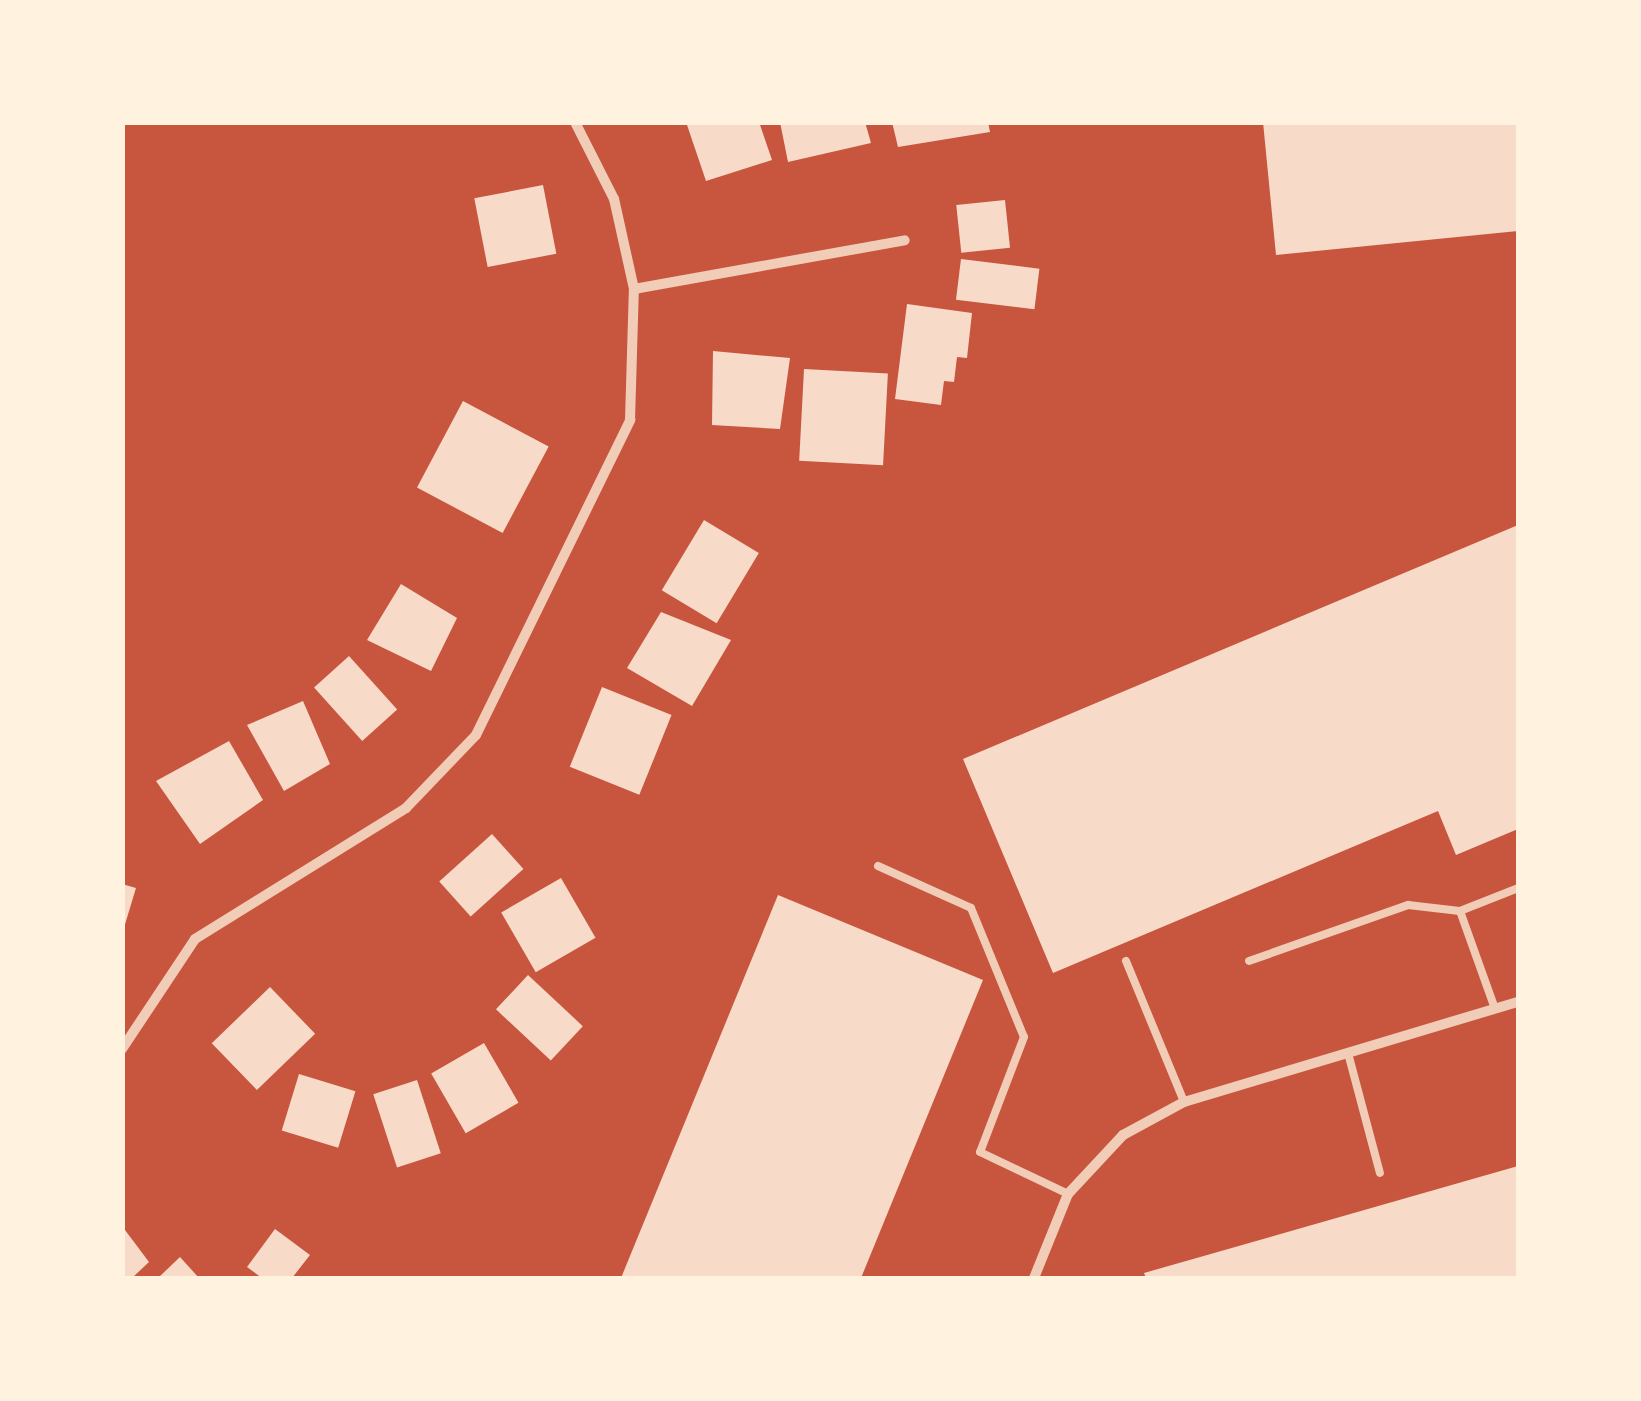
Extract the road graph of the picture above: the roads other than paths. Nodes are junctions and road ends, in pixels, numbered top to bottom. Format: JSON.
{"nodes":[{"id":1,"x":575,"y":122,"type":"edge"},
{"id":2,"x":905,"y":240,"type":"dead end"},
{"id":3,"x":634,"y":289,"type":"junction"},
{"id":4,"x":878,"y":866,"type":"dead end"},
{"id":5,"x":1518,"y":888,"type":"edge"},
{"id":6,"x":1460,"y":911,"type":"junction"},
{"id":7,"x":1126,"y":961,"type":"dead end"},
{"id":8,"x":1249,"y":962,"type":"dead end"},
{"id":9,"x":1518,"y":1002,"type":"edge"},
{"id":10,"x":1495,"y":1009,"type":"junction"},
{"id":11,"x":122,"y":1049,"type":"edge"},
{"id":12,"x":1348,"y":1053,"type":"junction"},
{"id":13,"x":1184,"y":1102,"type":"junction"},
{"id":14,"x":1380,"y":1174,"type":"dead end"},
{"id":15,"x":1068,"y":1194,"type":"junction"},
{"id":16,"x":1034,"y":1278,"type":"edge"}],
"edges":[{"from":1,"to":3,"type":"street"},
{"from":2,"to":3,"type":"street"},
{"from":3,"to":11,"type":"street"},
{"from":4,"to":15,"type":"lane"},
{"from":5,"to":6,"type":"lane"},
{"from":6,"to":8,"type":"lane"},
{"from":6,"to":10,"type":"lane"},
{"from":7,"to":13,"type":"lane"},
{"from":9,"to":10,"type":"street"},
{"from":10,"to":12,"type":"street"},
{"from":12,"to":13,"type":"street"},
{"from":12,"to":14,"type":"lane"},
{"from":13,"to":15,"type":"street"},
{"from":15,"to":16,"type":"street"}]}
